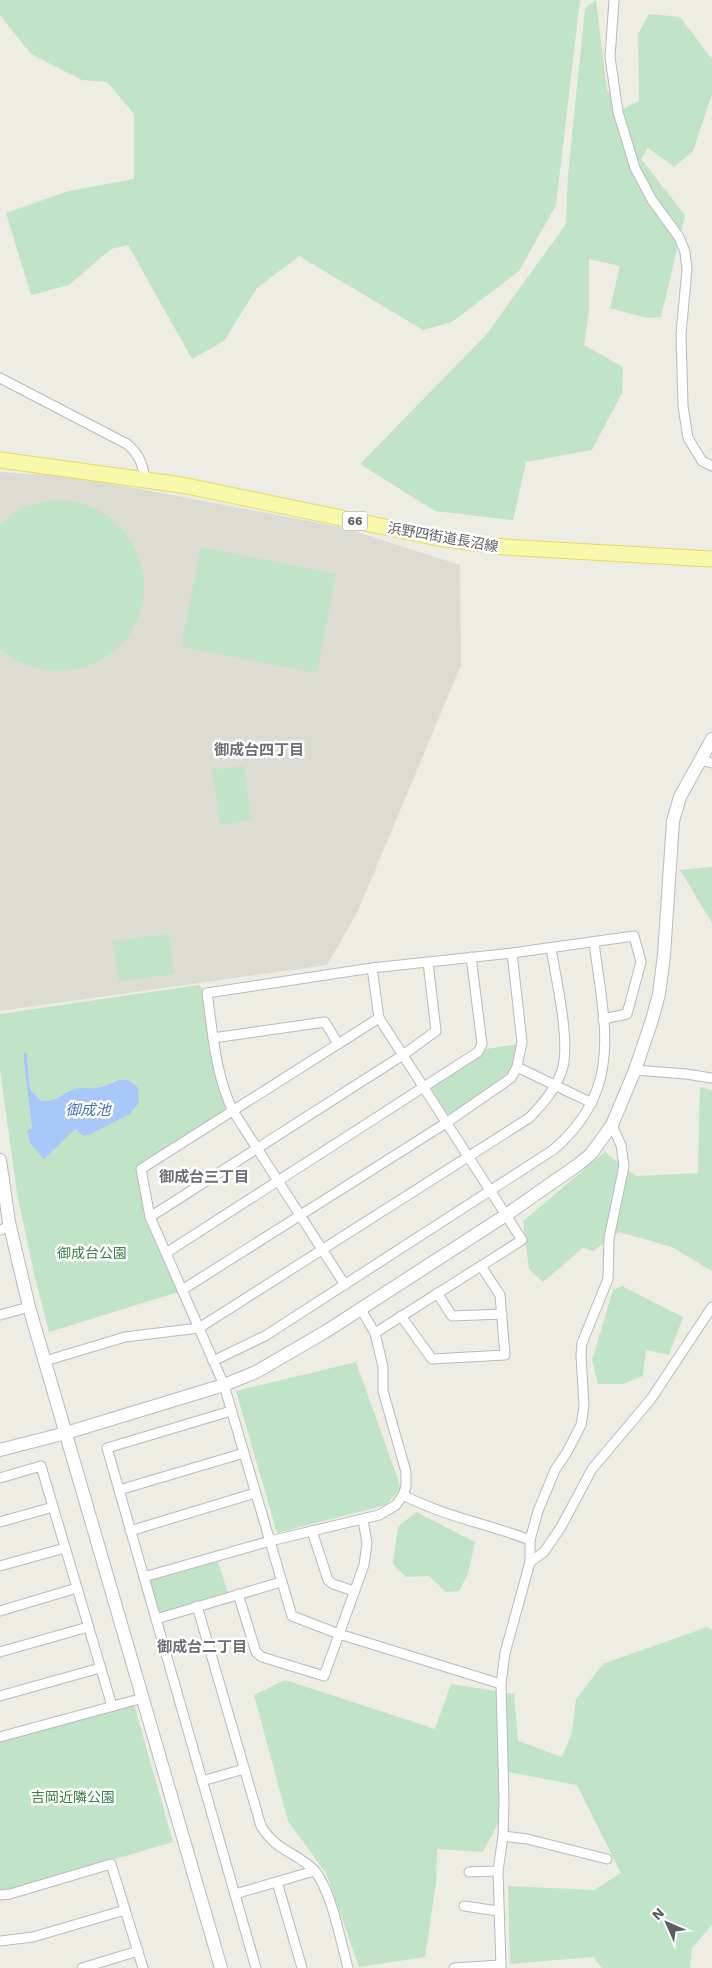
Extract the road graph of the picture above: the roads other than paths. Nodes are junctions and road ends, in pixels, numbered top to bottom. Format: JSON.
{"nodes":[{"id":1,"x":614,"y":0,"type":"edge"},
{"id":2,"x":0,"y":378,"type":"edge"},
{"id":3,"x":0,"y":460,"type":"edge"},
{"id":4,"x":712,"y":466,"type":"edge"},
{"id":5,"x":145,"y":478,"type":"junction"},
{"id":6,"x":712,"y":559,"type":"edge"},
{"id":7,"x":712,"y":739,"type":"edge"},
{"id":8,"x":706,"y":762,"type":"edge"},
{"id":9,"x":594,"y":942,"type":"junction"},
{"id":10,"x":551,"y":948,"type":"junction"},
{"id":11,"x":512,"y":953,"type":"junction"},
{"id":12,"x":471,"y":958,"type":"junction"},
{"id":13,"x":428,"y":962,"type":"junction"},
{"id":14,"x":372,"y":968,"type":"junction"},
{"id":15,"x":379,"y":1018,"type":"junction"},
{"id":16,"x":603,"y":1019,"type":"junction"},
{"id":17,"x":214,"y":1038,"type":"junction"},
{"id":18,"x":338,"y":1044,"type":"junction"},
{"id":19,"x":403,"y":1055,"type":"junction"},
{"id":20,"x":517,"y":1067,"type":"junction"},
{"id":21,"x":635,"y":1070,"type":"junction"},
{"id":22,"x":712,"y":1078,"type":"edge"},
{"id":23,"x":554,"y":1086,"type":"junction"},
{"id":24,"x":423,"y":1087,"type":"junction"},
{"id":25,"x":592,"y":1103,"type":"junction"},
{"id":26,"x":233,"y":1111,"type":"junction"},
{"id":27,"x":446,"y":1122,"type":"junction"},
{"id":28,"x":612,"y":1125,"type":"junction"},
{"id":29,"x":257,"y":1149,"type":"junction"},
{"id":30,"x":468,"y":1157,"type":"junction"},
{"id":31,"x":0,"y":1160,"type":"edge"},
{"id":32,"x":278,"y":1182,"type":"junction"},
{"id":33,"x":490,"y":1191,"type":"junction"},
{"id":34,"x":300,"y":1215,"type":"junction"},
{"id":35,"x":506,"y":1215,"type":"junction"},
{"id":36,"x":150,"y":1217,"type":"junction"},
{"id":37,"x":5,"y":1228,"type":"edge"},
{"id":38,"x":322,"y":1250,"type":"junction"},
{"id":39,"x":166,"y":1253,"type":"junction"},
{"id":40,"x":482,"y":1266,"type":"junction"},
{"id":41,"x":345,"y":1285,"type":"junction"},
{"id":42,"x":182,"y":1290,"type":"junction"},
{"id":43,"x":437,"y":1293,"type":"junction"},
{"id":44,"x":29,"y":1307,"type":"junction"},
{"id":45,"x":712,"y":1307,"type":"edge"},
{"id":46,"x":360,"y":1308,"type":"junction"},
{"id":47,"x":502,"y":1314,"type":"junction"},
{"id":48,"x":0,"y":1315,"type":"edge"},
{"id":49,"x":401,"y":1316,"type":"junction"},
{"id":50,"x":199,"y":1328,"type":"junction"},
{"id":51,"x":375,"y":1332,"type":"junction"},
{"id":52,"x":45,"y":1361,"type":"junction"},
{"id":53,"x":213,"y":1361,"type":"junction"},
{"id":54,"x":224,"y":1385,"type":"junction"},
{"id":55,"x":231,"y":1410,"type":"junction"},
{"id":56,"x":66,"y":1433,"type":"junction"},
{"id":57,"x":0,"y":1450,"type":"edge"},
{"id":58,"x":244,"y":1453,"type":"junction"},
{"id":59,"x":0,"y":1478,"type":"edge"},
{"id":60,"x":119,"y":1490,"type":"junction"},
{"id":61,"x":255,"y":1493,"type":"junction"},
{"id":62,"x":403,"y":1495,"type":"junction"},
{"id":63,"x":53,"y":1507,"type":"junction"},
{"id":64,"x":363,"y":1520,"type":"junction"},
{"id":65,"x":0,"y":1522,"type":"edge"},
{"id":66,"x":130,"y":1531,"type":"junction"},
{"id":67,"x":312,"y":1531,"type":"junction"},
{"id":68,"x":530,"y":1540,"type":"junction"},
{"id":69,"x":270,"y":1541,"type":"junction"},
{"id":70,"x":65,"y":1548,"type":"junction"},
{"id":71,"x":530,"y":1562,"type":"junction"},
{"id":72,"x":0,"y":1566,"type":"edge"},
{"id":73,"x":144,"y":1577,"type":"junction"},
{"id":74,"x":281,"y":1582,"type":"junction"},
{"id":75,"x":77,"y":1588,"type":"junction"},
{"id":76,"x":354,"y":1591,"type":"junction"},
{"id":77,"x":238,"y":1594,"type":"junction"},
{"id":78,"x":197,"y":1606,"type":"junction"},
{"id":79,"x":0,"y":1611,"type":"edge"},
{"id":80,"x":156,"y":1619,"type":"junction"},
{"id":81,"x":88,"y":1627,"type":"junction"},
{"id":82,"x":339,"y":1634,"type":"junction"},
{"id":83,"x":0,"y":1652,"type":"edge"},
{"id":84,"x":100,"y":1668,"type":"junction"},
{"id":85,"x":502,"y":1684,"type":"junction"},
{"id":86,"x":0,"y":1696,"type":"edge"},
{"id":87,"x":143,"y":1698,"type":"junction"},
{"id":88,"x":112,"y":1706,"type":"junction"},
{"id":89,"x":0,"y":1737,"type":"edge"},
{"id":90,"x":244,"y":1769,"type":"junction"},
{"id":91,"x":202,"y":1781,"type":"junction"},
{"id":92,"x":503,"y":1836,"type":"junction"},
{"id":93,"x":607,"y":1859,"type":"dead end"},
{"id":94,"x":314,"y":1871,"type":"junction"},
{"id":95,"x":498,"y":1871,"type":"junction"},
{"id":96,"x":469,"y":1872,"type":"dead end"},
{"id":97,"x":277,"y":1882,"type":"junction"},
{"id":98,"x":235,"y":1894,"type":"junction"},
{"id":99,"x":0,"y":1895,"type":"edge"},
{"id":100,"x":464,"y":1906,"type":"dead end"},
{"id":101,"x":125,"y":1910,"type":"junction"},
{"id":102,"x":498,"y":1911,"type":"junction"},
{"id":103,"x":0,"y":1941,"type":"edge"},
{"id":104,"x":138,"y":1951,"type":"junction"},
{"id":105,"x":501,"y":1966,"type":"edge"},
{"id":106,"x":82,"y":1968,"type":"edge"},
{"id":107,"x":143,"y":1968,"type":"edge"},
{"id":108,"x":221,"y":1968,"type":"edge"},
{"id":109,"x":256,"y":1968,"type":"edge"},
{"id":110,"x":302,"y":1968,"type":"edge"},
{"id":111,"x":348,"y":1968,"type":"edge"},
{"id":112,"x":454,"y":1968,"type":"edge"}],
"edges":[{"from":1,"to":4,"type":"street"},
{"from":2,"to":5,"type":"street"},
{"from":3,"to":5,"type":"main road","name":"浜野四街道長沼線","number":"66"},
{"from":5,"to":6,"type":"main road","name":"浜野四街道長沼線","number":"66"},
{"from":7,"to":8,"type":"street"},
{"from":8,"to":21,"type":"street"},
{"from":9,"to":10,"type":"street"},
{"from":9,"to":16,"type":"street"},
{"from":9,"to":16,"type":"street"},
{"from":10,"to":11,"type":"street"},
{"from":10,"to":23,"type":"street"},
{"from":11,"to":12,"type":"street"},
{"from":11,"to":20,"type":"street"},
{"from":12,"to":13,"type":"street"},
{"from":12,"to":24,"type":"street"},
{"from":13,"to":14,"type":"street"},
{"from":13,"to":19,"type":"street"},
{"from":14,"to":15,"type":"street"},
{"from":14,"to":17,"type":"street"},
{"from":15,"to":18,"type":"street"},
{"from":15,"to":19,"type":"street"},
{"from":16,"to":25,"type":"street"},
{"from":17,"to":18,"type":"street"},
{"from":17,"to":26,"type":"street"},
{"from":18,"to":26,"type":"street"},
{"from":19,"to":24,"type":"street"},
{"from":19,"to":29,"type":"street"},
{"from":20,"to":23,"type":"street"},
{"from":20,"to":27,"type":"street"},
{"from":21,"to":22,"type":"street"},
{"from":21,"to":28,"type":"street"},
{"from":23,"to":25,"type":"street"},
{"from":23,"to":30,"type":"street"},
{"from":24,"to":27,"type":"street"},
{"from":24,"to":32,"type":"street"},
{"from":25,"to":33,"type":"street"},
{"from":26,"to":29,"type":"street"},
{"from":26,"to":36,"type":"street"},
{"from":27,"to":30,"type":"street"},
{"from":27,"to":34,"type":"street"},
{"from":28,"to":35,"type":"street"},
{"from":28,"to":68,"type":"street"},
{"from":29,"to":32,"type":"street"},
{"from":29,"to":36,"type":"street"},
{"from":30,"to":33,"type":"street"},
{"from":30,"to":38,"type":"street"},
{"from":31,"to":37,"type":"street"},
{"from":32,"to":34,"type":"street"},
{"from":32,"to":39,"type":"street"},
{"from":33,"to":35,"type":"street"},
{"from":33,"to":41,"type":"street"},
{"from":34,"to":38,"type":"street"},
{"from":34,"to":42,"type":"street"},
{"from":35,"to":40,"type":"street"},
{"from":35,"to":46,"type":"street"},
{"from":36,"to":39,"type":"street"},
{"from":37,"to":44,"type":"street"},
{"from":38,"to":41,"type":"street"},
{"from":38,"to":50,"type":"street"},
{"from":39,"to":42,"type":"street"},
{"from":40,"to":43,"type":"street"},
{"from":40,"to":47,"type":"street"},
{"from":41,"to":53,"type":"street"},
{"from":42,"to":50,"type":"street"},
{"from":43,"to":47,"type":"street"},
{"from":43,"to":49,"type":"street"},
{"from":44,"to":48,"type":"street"},
{"from":44,"to":52,"type":"street"},
{"from":45,"to":71,"type":"street"},
{"from":46,"to":51,"type":"street"},
{"from":46,"to":54,"type":"street"},
{"from":47,"to":49,"type":"street"},
{"from":49,"to":51,"type":"street"},
{"from":50,"to":52,"type":"street"},
{"from":50,"to":53,"type":"street"},
{"from":51,"to":62,"type":"street"},
{"from":52,"to":56,"type":"street"},
{"from":53,"to":54,"type":"street"},
{"from":54,"to":55,"type":"street"},
{"from":54,"to":56,"type":"street"},
{"from":55,"to":58,"type":"street"},
{"from":55,"to":60,"type":"street"},
{"from":56,"to":57,"type":"street"},
{"from":56,"to":87,"type":"street"},
{"from":58,"to":60,"type":"street"},
{"from":58,"to":61,"type":"street"},
{"from":59,"to":63,"type":"street"},
{"from":60,"to":66,"type":"street"},
{"from":61,"to":66,"type":"street"},
{"from":61,"to":69,"type":"street"},
{"from":62,"to":64,"type":"street"},
{"from":62,"to":68,"type":"street"},
{"from":63,"to":65,"type":"street"},
{"from":63,"to":70,"type":"street"},
{"from":64,"to":67,"type":"street"},
{"from":64,"to":76,"type":"street"},
{"from":66,"to":73,"type":"street"},
{"from":67,"to":69,"type":"street"},
{"from":67,"to":76,"type":"street"},
{"from":68,"to":71,"type":"street"},
{"from":69,"to":73,"type":"street"},
{"from":69,"to":74,"type":"street"},
{"from":70,"to":72,"type":"street"},
{"from":70,"to":75,"type":"street"},
{"from":71,"to":85,"type":"street"},
{"from":73,"to":80,"type":"street"},
{"from":74,"to":77,"type":"street"},
{"from":74,"to":82,"type":"street"},
{"from":75,"to":79,"type":"street"},
{"from":75,"to":81,"type":"street"},
{"from":76,"to":82,"type":"street"},
{"from":77,"to":78,"type":"street"},
{"from":77,"to":82,"type":"street"},
{"from":78,"to":80,"type":"street"},
{"from":78,"to":90,"type":"street"},
{"from":80,"to":91,"type":"street"},
{"from":81,"to":83,"type":"street"},
{"from":81,"to":84,"type":"street"},
{"from":82,"to":85,"type":"street"},
{"from":84,"to":86,"type":"street"},
{"from":84,"to":88,"type":"street"},
{"from":85,"to":92,"type":"street"},
{"from":87,"to":88,"type":"street"},
{"from":87,"to":108,"type":"street"},
{"from":88,"to":89,"type":"street"},
{"from":90,"to":91,"type":"street"},
{"from":90,"to":94,"type":"street"},
{"from":91,"to":98,"type":"street"},
{"from":92,"to":93,"type":"street"},
{"from":92,"to":95,"type":"street"},
{"from":94,"to":97,"type":"street"},
{"from":94,"to":111,"type":"street"},
{"from":95,"to":96,"type":"street"},
{"from":95,"to":102,"type":"street"},
{"from":97,"to":98,"type":"street"},
{"from":97,"to":110,"type":"street"},
{"from":98,"to":109,"type":"street"},
{"from":99,"to":101,"type":"street"},
{"from":100,"to":102,"type":"street"},
{"from":101,"to":103,"type":"street"},
{"from":101,"to":104,"type":"street"},
{"from":102,"to":105,"type":"street"},
{"from":104,"to":106,"type":"street"},
{"from":104,"to":107,"type":"street"},
{"from":105,"to":112,"type":"street"}]}
